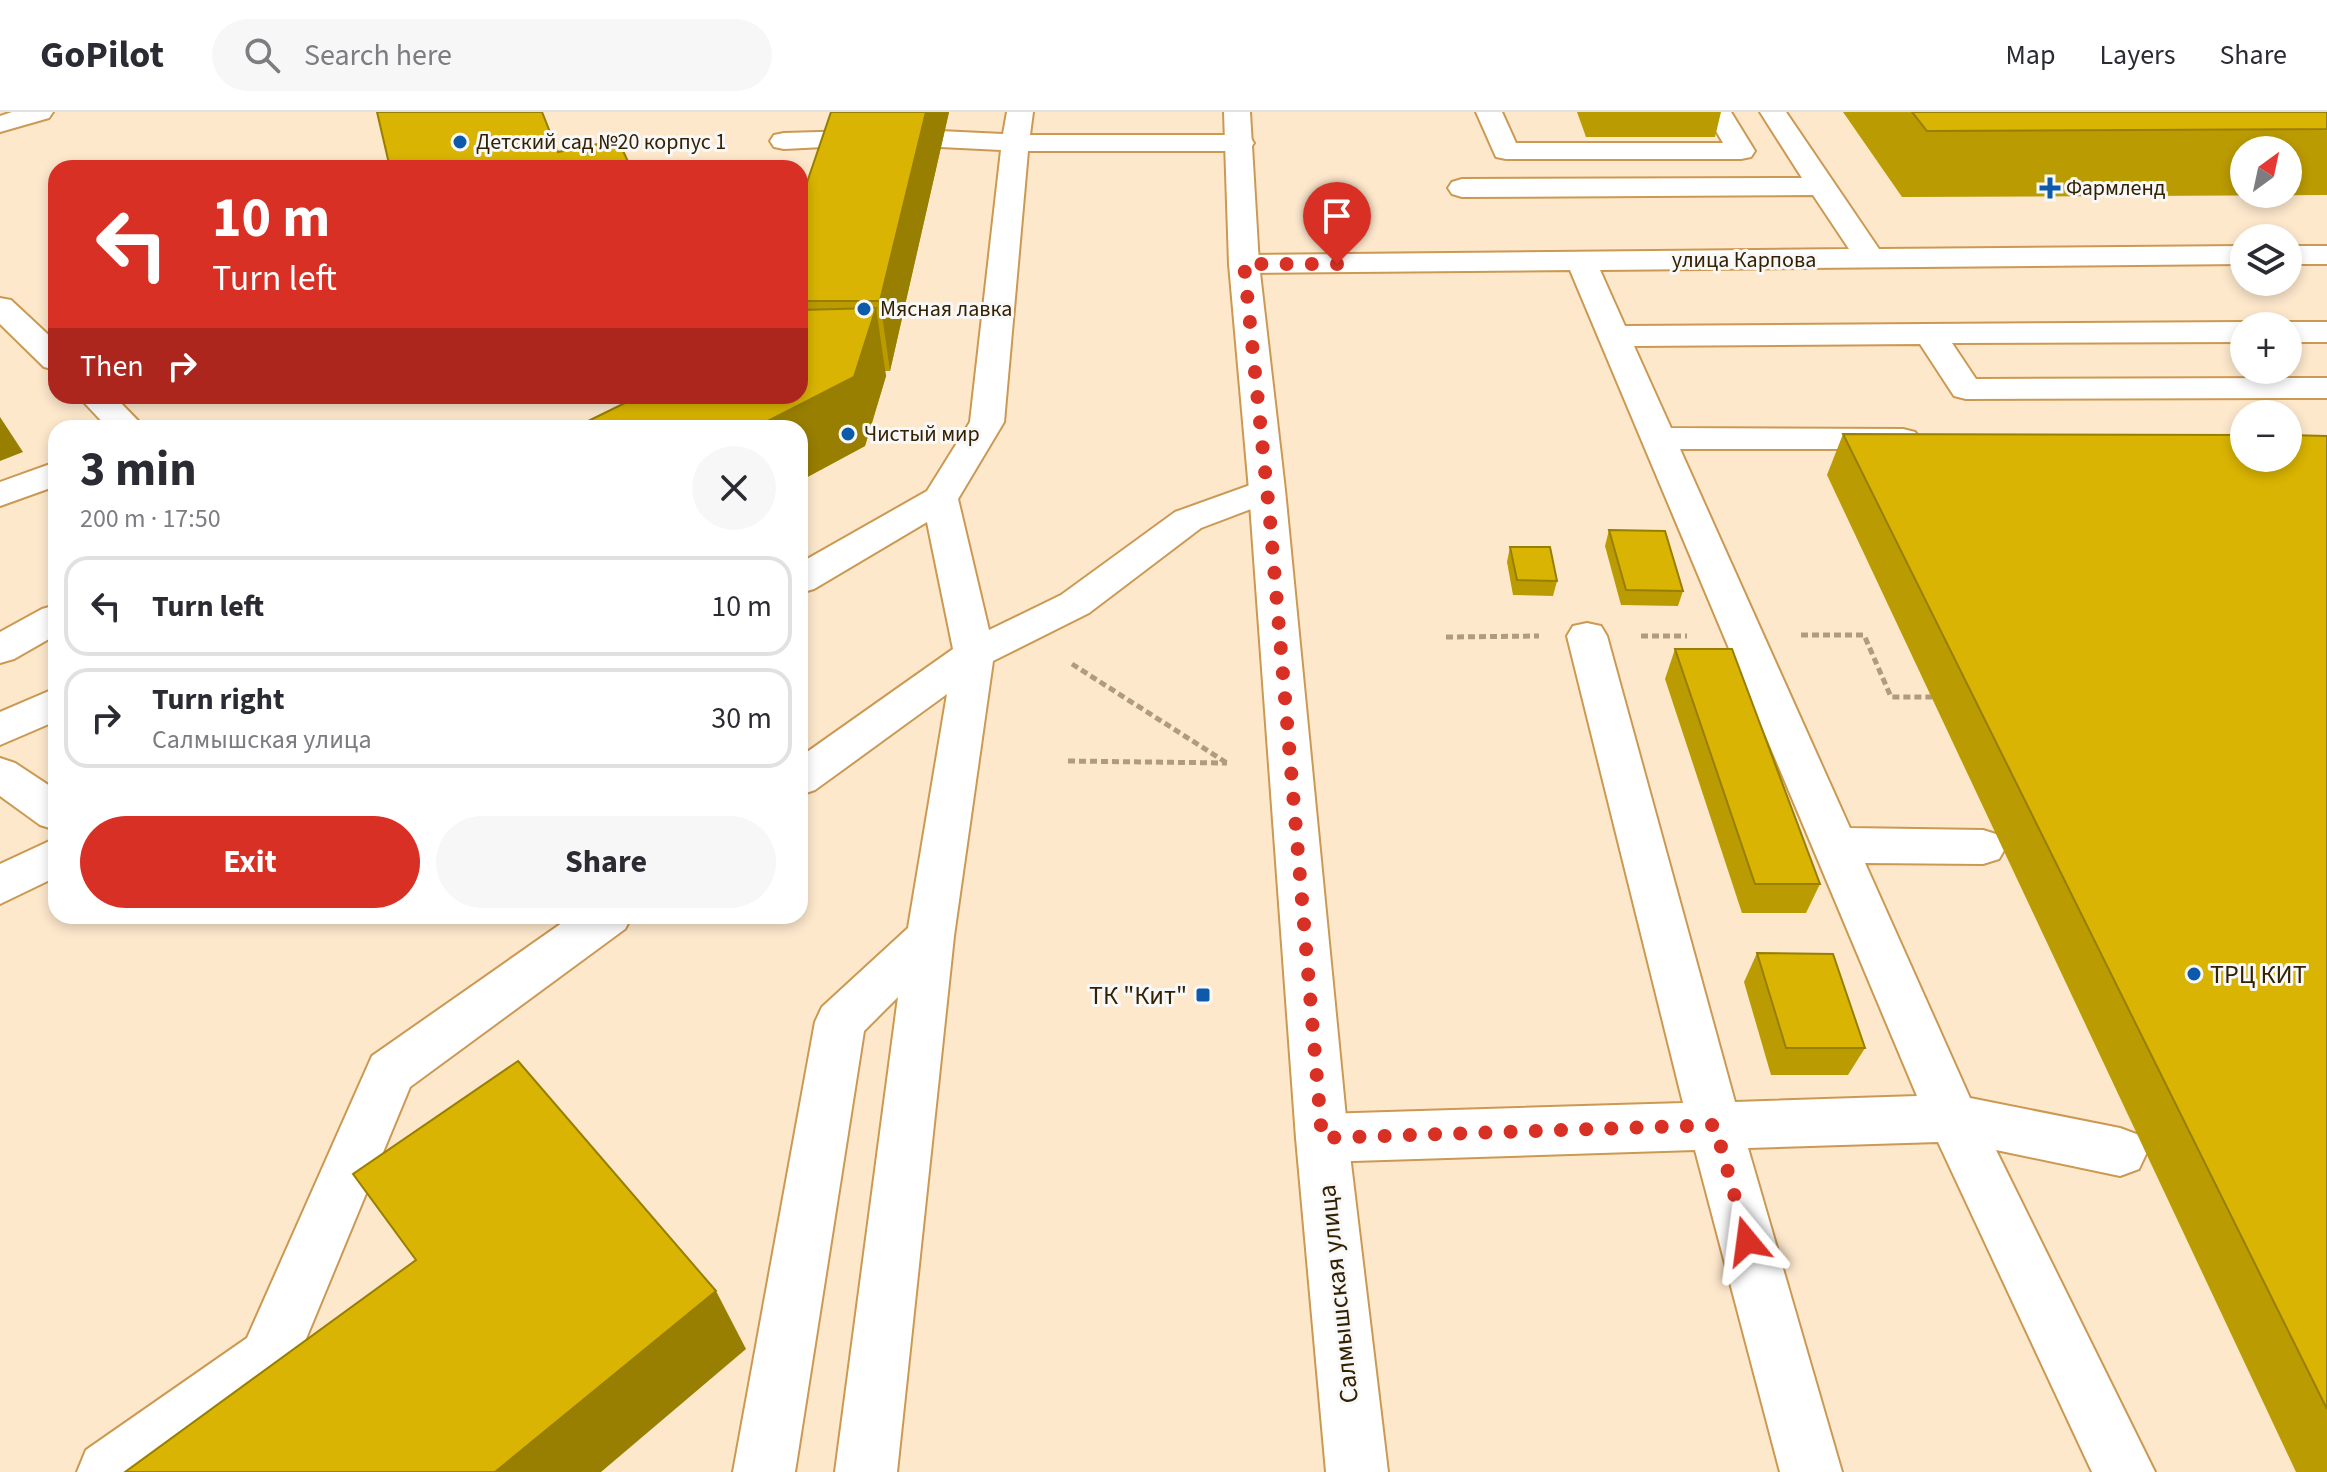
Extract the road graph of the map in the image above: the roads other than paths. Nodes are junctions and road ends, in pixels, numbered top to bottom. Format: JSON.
{"nodes":[{"id":1,"x":794,"y":112,"type":"edge"},
{"id":2,"x":1237,"y":112,"type":"edge"},
{"id":3,"x":1489,"y":112,"type":"edge"},
{"id":4,"x":1718,"y":112,"type":"edge"},
{"id":5,"x":1773,"y":112,"type":"edge"},
{"id":6,"x":1018,"y":127,"type":"edge"},
{"id":7,"x":854,"y":139,"type":"edge"},
{"id":8,"x":940,"y":139,"type":"dead end"},
{"id":9,"x":784,"y":141,"type":"junction"},
{"id":10,"x":1240,"y":143,"type":"junction"},
{"id":11,"x":778,"y":160,"type":"edge"},
{"id":12,"x":1821,"y":186,"type":"junction"},
{"id":13,"x":1462,"y":188,"type":"dead end"},
{"id":14,"x":2230,"y":255,"type":"edge"},
{"id":15,"x":2302,"y":255,"type":"edge"},
{"id":16,"x":2327,"y":255,"type":"edge"},
{"id":17,"x":1870,"y":259,"type":"junction"},
{"id":18,"x":1581,"y":261,"type":"junction"},
{"id":19,"x":1244,"y":264,"type":"junction"},
{"id":20,"x":0,"y":307,"type":"edge"},
{"id":21,"x":1928,"y":332,"type":"junction"},
{"id":22,"x":2230,"y":332,"type":"edge"},
{"id":23,"x":1611,"y":336,"type":"junction"},
{"id":24,"x":48,"y":352,"type":"edge"},
{"id":25,"x":2327,"y":388,"type":"edge"},
{"id":26,"x":103,"y":404,"type":"edge"},
{"id":27,"x":120,"y":420,"type":"edge"},
{"id":28,"x":1657,"y":438,"type":"junction"},
{"id":29,"x":1929,"y":439,"type":"edge"},
{"id":30,"x":48,"y":476,"type":"edge"},
{"id":31,"x":1267,"y":490,"type":"junction"},
{"id":32,"x":0,"y":495,"type":"edge"},
{"id":33,"x":940,"y":499,"type":"junction"},
{"id":34,"x":808,"y":575,"type":"edge"},
{"id":35,"x":48,"y":622,"type":"edge"},
{"id":36,"x":1587,"y":636,"type":"dead end"},
{"id":37,"x":0,"y":649,"type":"edge"},
{"id":38,"x":974,"y":654,"type":"junction"},
{"id":39,"x":48,"y":707,"type":"edge"},
{"id":40,"x":0,"y":730,"type":"edge"},
{"id":41,"x":808,"y":773,"type":"edge"},
{"id":42,"x":0,"y":774,"type":"edge"},
{"id":43,"x":48,"y":807,"type":"edge"},
{"id":44,"x":1834,"y":845,"type":"junction"},
{"id":45,"x":1983,"y":847,"type":"dead end"},
{"id":46,"x":48,"y":860,"type":"edge"},
{"id":47,"x":0,"y":886,"type":"edge"},
{"id":48,"x":597,"y":924,"type":"edge"},
{"id":49,"x":930,"y":936,"type":"junction"},
{"id":50,"x":1953,"y":1118,"type":"junction"},
{"id":51,"x":1715,"y":1125,"type":"junction"},
{"id":52,"x":1322,"y":1138,"type":"junction"},
{"id":53,"x":2120,"y":1152,"type":"dead end"},
{"id":54,"x":108,"y":1472,"type":"edge"},
{"id":55,"x":764,"y":1472,"type":"edge"},
{"id":56,"x":866,"y":1472,"type":"edge"},
{"id":57,"x":1357,"y":1472,"type":"edge"},
{"id":58,"x":1811,"y":1472,"type":"edge"},
{"id":59,"x":2124,"y":1472,"type":"edge"}],
"edges":[{"from":1,"to":9,"type":"main road"},
{"from":2,"to":10,"type":"main road","name":"Салмышская улица"},
{"from":3,"to":4,"type":"main road"},
{"from":5,"to":12,"type":"main road"},
{"from":6,"to":8,"type":"main road"},
{"from":6,"to":10,"type":"main road"},
{"from":6,"to":33,"type":"main road"},
{"from":7,"to":9,"type":"main road"},
{"from":9,"to":11,"type":"main road"},
{"from":10,"to":19,"type":"main road","name":"Салмышская улица"},
{"from":12,"to":13,"type":"main road"},
{"from":12,"to":17,"type":"main road"},
{"from":14,"to":17,"type":"main road","name":"улица Карпова"},
{"from":15,"to":16,"type":"main road"},
{"from":17,"to":18,"type":"main road","name":"улица Карпова"},
{"from":18,"to":19,"type":"main road","name":"улица Карпова"},
{"from":18,"to":23,"type":"main road"},
{"from":19,"to":31,"type":"main road","name":"Салмышская улица"},
{"from":20,"to":24,"type":"main road"},
{"from":21,"to":22,"type":"main road"},
{"from":21,"to":23,"type":"main road"},
{"from":21,"to":25,"type":"main road"},
{"from":23,"to":28,"type":"main road"},
{"from":26,"to":27,"type":"main road"},
{"from":28,"to":29,"type":"main road"},
{"from":28,"to":44,"type":"main road"},
{"from":30,"to":32,"type":"main road"},
{"from":31,"to":38,"type":"main road"},
{"from":31,"to":52,"type":"main road","name":"Салмышская улица"},
{"from":33,"to":34,"type":"main road"},
{"from":33,"to":38,"type":"main road"},
{"from":35,"to":37,"type":"main road"},
{"from":36,"to":51,"type":"main road"},
{"from":38,"to":41,"type":"main road"},
{"from":38,"to":49,"type":"main road"},
{"from":39,"to":40,"type":"main road"},
{"from":42,"to":43,"type":"main road"},
{"from":44,"to":45,"type":"main road"},
{"from":44,"to":50,"type":"main road"},
{"from":46,"to":47,"type":"main road"},
{"from":48,"to":54,"type":"main road"},
{"from":49,"to":55,"type":"main road"},
{"from":49,"to":56,"type":"main road"},
{"from":50,"to":51,"type":"main road"},
{"from":50,"to":53,"type":"main road"},
{"from":50,"to":59,"type":"main road"},
{"from":51,"to":52,"type":"main road"},
{"from":51,"to":58,"type":"main road"},
{"from":52,"to":57,"type":"main road","name":"Салмышская улица"}]}
